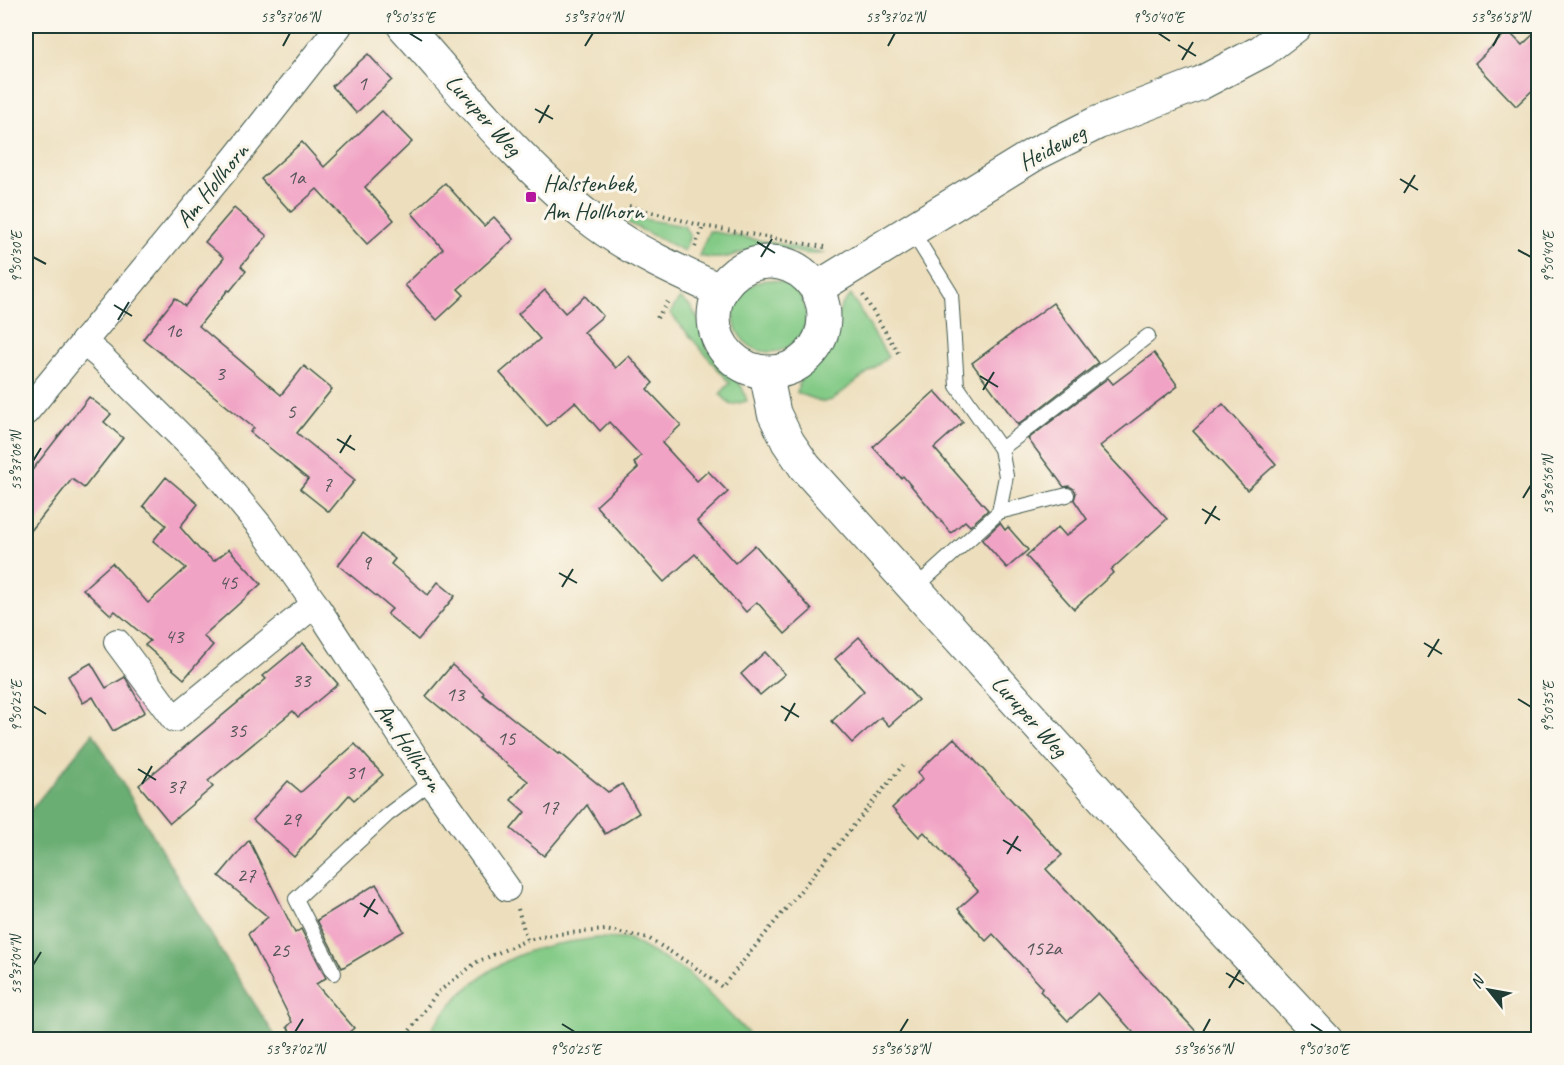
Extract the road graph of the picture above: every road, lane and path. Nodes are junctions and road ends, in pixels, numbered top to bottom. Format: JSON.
{"nodes":[{"id":1,"x":339,"y":26,"type":"edge"},
{"id":2,"x":404,"y":26,"type":"edge"},
{"id":3,"x":1295,"y":26,"type":"edge"},
{"id":4,"x":620,"y":202,"type":"dead end"},
{"id":5,"x":704,"y":226,"type":"junction"},
{"id":6,"x":912,"y":231,"type":"junction"},
{"id":7,"x":834,"y":249,"type":"dead end"},
{"id":8,"x":692,"y":254,"type":"dead end"},
{"id":9,"x":817,"y":288,"type":"junction"},
{"id":10,"x":858,"y":288,"type":"dead end"},
{"id":11,"x":721,"y":291,"type":"junction"},
{"id":12,"x":674,"y":295,"type":"dead end"},
{"id":13,"x":657,"y":318,"type":"dead end"},
{"id":14,"x":1148,"y":336,"type":"dead end"},
{"id":15,"x":83,"y":342,"type":"junction"},
{"id":16,"x":900,"y":356,"type":"dead end"},
{"id":17,"x":766,"y":373,"type":"junction"},
{"id":18,"x":26,"y":412,"type":"edge"},
{"id":19,"x":1001,"y":449,"type":"junction"},
{"id":20,"x":1067,"y":495,"type":"dead end"},
{"id":21,"x":999,"y":512,"type":"junction"},
{"id":22,"x":915,"y":588,"type":"junction"},
{"id":23,"x":315,"y":604,"type":"junction"},
{"id":24,"x":117,"y":642,"type":"dead end"},
{"id":25,"x":903,"y":765,"type":"dead end"},
{"id":26,"x":431,"y":782,"type":"junction"},
{"id":27,"x":507,"y":888,"type":"dead end"},
{"id":28,"x":334,"y":973,"type":"dead end"},
{"id":29,"x":404,"y":1040,"type":"edge"},
{"id":30,"x":1326,"y":1040,"type":"edge"}],
"edges":[{"from":1,"to":15,"type":"street","name":"Am Hollhorn"},
{"from":2,"to":11,"type":"street","name":"Luruper Weg"},
{"from":3,"to":6,"type":"street","name":"Heideweg"},
{"from":4,"to":5,"type":"path"},
{"from":5,"to":7,"type":"path"},
{"from":5,"to":8,"type":"path"},
{"from":6,"to":9,"type":"street","name":"Heideweg"},
{"from":6,"to":19,"type":"lane"},
{"from":9,"to":11,"type":"street"},
{"from":9,"to":17,"type":"street"},
{"from":10,"to":16,"type":"path"},
{"from":11,"to":17,"type":"street"},
{"from":12,"to":13,"type":"path"},
{"from":14,"to":19,"type":"lane"},
{"from":15,"to":18,"type":"street","name":"Am Hollhorn"},
{"from":15,"to":23,"type":"street","name":"Am Hollhorn"},
{"from":17,"to":22,"type":"street","name":"Luruper Weg"},
{"from":19,"to":21,"type":"lane"},
{"from":20,"to":21,"type":"lane"},
{"from":21,"to":22,"type":"lane"},
{"from":22,"to":30,"type":"street","name":"Luruper Weg"},
{"from":23,"to":24,"type":"street"},
{"from":23,"to":26,"type":"street","name":"Am Hollhorn"},
{"from":25,"to":29,"type":"path"},
{"from":26,"to":27,"type":"street","name":"Am Hollhorn"},
{"from":26,"to":28,"type":"lane"}]}
